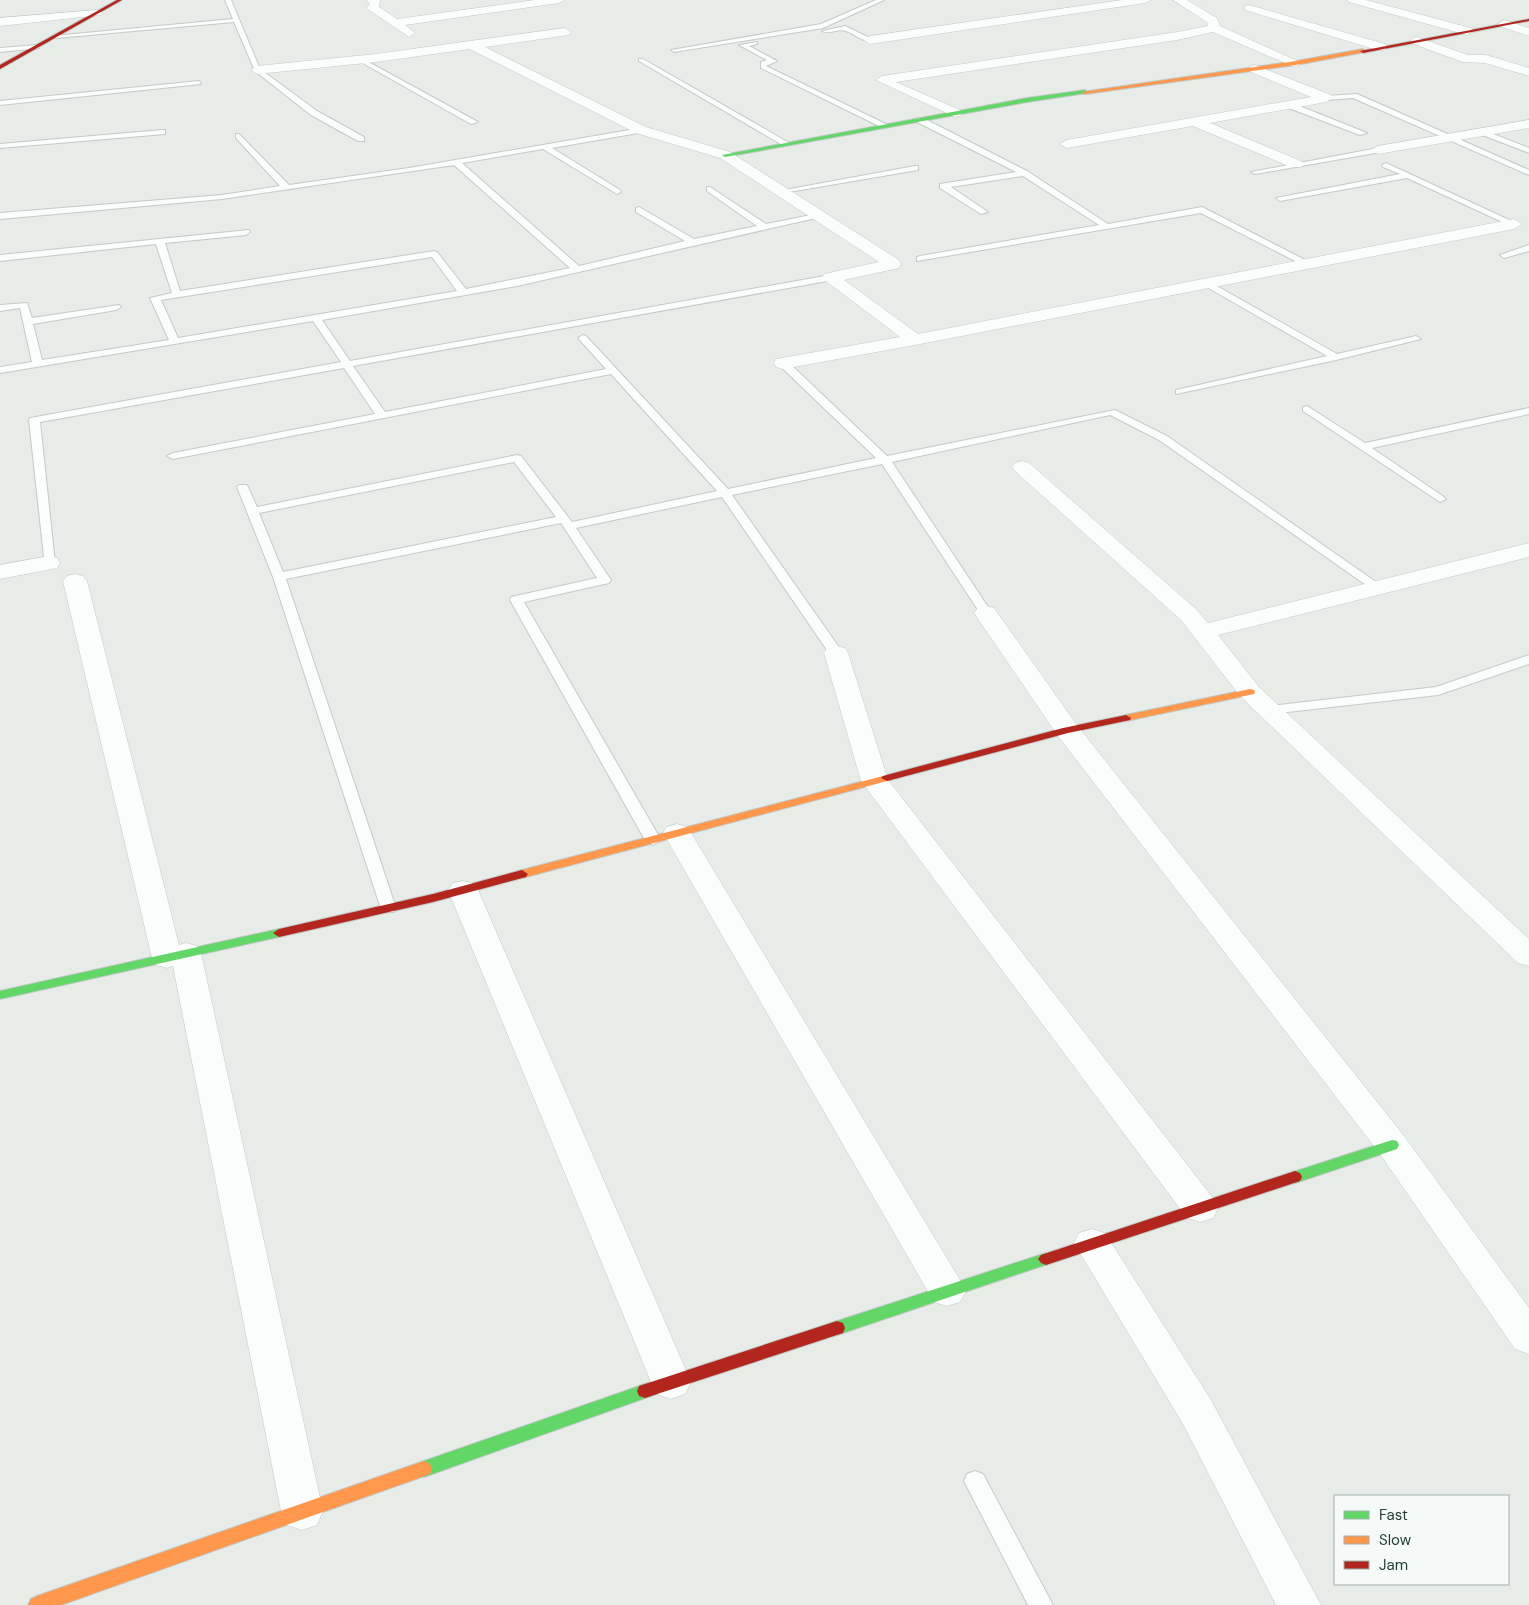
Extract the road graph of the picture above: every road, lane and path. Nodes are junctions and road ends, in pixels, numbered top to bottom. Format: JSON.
{"nodes":[{"id":1,"x":120,"y":0,"type":"edge"},
{"id":2,"x":228,"y":0,"type":"edge"},
{"id":3,"x":373,"y":0,"type":"edge"},
{"id":4,"x":559,"y":0,"type":"edge"},
{"id":5,"x":881,"y":0,"type":"edge"},
{"id":6,"x":1145,"y":0,"type":"edge"},
{"id":7,"x":1179,"y":0,"type":"edge"},
{"id":8,"x":1353,"y":0,"type":"edge"},
{"id":9,"x":1273,"y":3,"type":"dead end"},
{"id":10,"x":96,"y":13,"type":"junction"},
{"id":11,"x":238,"y":20,"type":"junction"},
{"id":12,"x":1529,"y":20,"type":"edge"},
{"id":13,"x":0,"y":22,"type":"edge"},
{"id":14,"x":395,"y":23,"type":"junction"},
{"id":15,"x":1504,"y":24,"type":"junction"},
{"id":16,"x":1214,"y":28,"type":"junction"},
{"id":17,"x":1467,"y":31,"type":"junction"},
{"id":18,"x":565,"y":32,"type":"dead end"},
{"id":19,"x":1529,"y":32,"type":"edge"},
{"id":20,"x":56,"y":36,"type":"junction"},
{"id":21,"x":870,"y":40,"type":"junction"},
{"id":22,"x":1417,"y":41,"type":"junction"},
{"id":23,"x":474,"y":46,"type":"junction"},
{"id":24,"x":37,"y":47,"type":"junction"},
{"id":25,"x":1381,"y":48,"type":"junction"},
{"id":26,"x":0,"y":50,"type":"edge"},
{"id":27,"x":674,"y":50,"type":"dead end"},
{"id":28,"x":435,"y":51,"type":"junction"},
{"id":29,"x":896,"y":52,"type":"dead end"},
{"id":30,"x":361,"y":60,"type":"junction"},
{"id":31,"x":641,"y":60,"type":"dead end"},
{"id":32,"x":1296,"y":63,"type":"junction"},
{"id":33,"x":921,"y":64,"type":"dead end"},
{"id":34,"x":0,"y":67,"type":"edge"},
{"id":35,"x":1255,"y":69,"type":"junction"},
{"id":36,"x":257,"y":70,"type":"junction"},
{"id":37,"x":938,"y":72,"type":"junction"},
{"id":38,"x":1529,"y":72,"type":"edge"},
{"id":39,"x":199,"y":83,"type":"dead end"},
{"id":40,"x":1326,"y":98,"type":"junction"},
{"id":41,"x":0,"y":103,"type":"edge"},
{"id":42,"x":1289,"y":105,"type":"junction"},
{"id":43,"x":955,"y":113,"type":"junction"},
{"id":44,"x":920,"y":120,"type":"junction"},
{"id":45,"x":474,"y":122,"type":"dead end"},
{"id":46,"x":1196,"y":122,"type":"junction"},
{"id":47,"x":1529,"y":124,"type":"edge"},
{"id":48,"x":886,"y":126,"type":"junction"},
{"id":49,"x":641,"y":130,"type":"junction"},
{"id":50,"x":162,"y":132,"type":"dead end"},
{"id":51,"x":1483,"y":132,"type":"junction"},
{"id":52,"x":1363,"y":133,"type":"dead end"},
{"id":53,"x":239,"y":136,"type":"dead end"},
{"id":54,"x":1450,"y":138,"type":"junction"},
{"id":55,"x":361,"y":139,"type":"dead end"},
{"id":56,"x":788,"y":144,"type":"junction"},
{"id":57,"x":1067,"y":144,"type":"dead end"},
{"id":58,"x":0,"y":146,"type":"edge"},
{"id":59,"x":545,"y":147,"type":"junction"},
{"id":60,"x":1378,"y":150,"type":"joint"},
{"id":61,"x":1529,"y":151,"type":"edge"},
{"id":62,"x":725,"y":155,"type":"junction"},
{"id":63,"x":456,"y":162,"type":"junction"},
{"id":64,"x":1296,"y":164,"type":"junction"},
{"id":65,"x":1386,"y":165,"type":"dead end"},
{"id":66,"x":914,"y":168,"type":"dead end"},
{"id":67,"x":1255,"y":172,"type":"dead end"},
{"id":68,"x":1024,"y":173,"type":"junction"},
{"id":69,"x":1529,"y":173,"type":"edge"},
{"id":70,"x":1408,"y":175,"type":"junction"},
{"id":71,"x":287,"y":188,"type":"junction"},
{"id":72,"x":710,"y":189,"type":"dead end"},
{"id":73,"x":782,"y":191,"type":"junction"},
{"id":74,"x":617,"y":192,"type":"dead end"},
{"id":75,"x":1280,"y":198,"type":"dead end"},
{"id":76,"x":638,"y":210,"type":"dead end"},
{"id":77,"x":984,"y":212,"type":"dead end"},
{"id":78,"x":0,"y":216,"type":"edge"},
{"id":79,"x":821,"y":216,"type":"junction"},
{"id":80,"x":1514,"y":224,"type":"joint"},
{"id":81,"x":1106,"y":226,"type":"junction"},
{"id":82,"x":764,"y":227,"type":"junction"},
{"id":83,"x":246,"y":232,"type":"dead end"},
{"id":84,"x":160,"y":242,"type":"junction"},
{"id":85,"x":693,"y":242,"type":"junction"},
{"id":86,"x":1529,"y":248,"type":"edge"},
{"id":87,"x":1504,"y":255,"type":"dead end"},
{"id":88,"x":0,"y":258,"type":"edge"},
{"id":89,"x":920,"y":259,"type":"dead end"},
{"id":90,"x":1308,"y":264,"type":"junction"},
{"id":91,"x":577,"y":269,"type":"junction"},
{"id":92,"x":830,"y":278,"type":"junction"},
{"id":93,"x":1208,"y":284,"type":"junction"},
{"id":94,"x":463,"y":292,"type":"junction"},
{"id":95,"x":177,"y":295,"type":"junction"},
{"id":96,"x":116,"y":307,"type":"dead end"},
{"id":97,"x":0,"y":308,"type":"edge"},
{"id":98,"x":316,"y":318,"type":"junction"},
{"id":99,"x":28,"y":322,"type":"junction"},
{"id":100,"x":583,"y":338,"type":"dead end"},
{"id":101,"x":1416,"y":339,"type":"dead end"},
{"id":102,"x":915,"y":340,"type":"junction"},
{"id":103,"x":175,"y":342,"type":"junction"},
{"id":104,"x":1336,"y":357,"type":"junction"},
{"id":105,"x":783,"y":363,"type":"joint"},
{"id":106,"x":38,"y":364,"type":"junction"},
{"id":107,"x":347,"y":364,"type":"junction"},
{"id":108,"x":0,"y":370,"type":"edge"},
{"id":109,"x":613,"y":371,"type":"junction"},
{"id":110,"x":1180,"y":392,"type":"dead end"},
{"id":111,"x":1307,"y":409,"type":"dead end"},
{"id":112,"x":1529,"y":411,"type":"edge"},
{"id":113,"x":382,"y":416,"type":"junction"},
{"id":114,"x":1363,"y":447,"type":"junction"},
{"id":115,"x":173,"y":456,"type":"dead end"},
{"id":116,"x":885,"y":460,"type":"junction"},
{"id":117,"x":1022,"y":467,"type":"dead end"},
{"id":118,"x":243,"y":487,"type":"dead end"},
{"id":119,"x":725,"y":493,"type":"junction"},
{"id":120,"x":1440,"y":499,"type":"dead end"},
{"id":121,"x":253,"y":511,"type":"junction"},
{"id":122,"x":567,"y":523,"type":"junction"},
{"id":123,"x":1529,"y":550,"type":"edge"},
{"id":124,"x":49,"y":563,"type":"joint"},
{"id":125,"x":0,"y":572,"type":"edge"},
{"id":126,"x":280,"y":577,"type":"junction"},
{"id":127,"x":75,"y":581,"type":"dead end"},
{"id":128,"x":1380,"y":588,"type":"junction"},
{"id":129,"x":986,"y":613,"type":"joint"},
{"id":130,"x":1203,"y":632,"type":"junction"},
{"id":131,"x":836,"y":653,"type":"joint"},
{"id":132,"x":1529,"y":658,"type":"edge"},
{"id":133,"x":1250,"y":692,"type":"junction"},
{"id":134,"x":1269,"y":710,"type":"junction"},
{"id":135,"x":1067,"y":730,"type":"junction"},
{"id":136,"x":875,"y":781,"type":"junction"},
{"id":137,"x":665,"y":837,"type":"junction"},
{"id":138,"x":463,"y":890,"type":"junction"},
{"id":139,"x":388,"y":908,"type":"junction"},
{"id":140,"x":176,"y":956,"type":"junction"},
{"id":141,"x":1529,"y":956,"type":"edge"},
{"id":142,"x":0,"y":995,"type":"edge"},
{"id":143,"x":1392,"y":1145,"type":"junction"},
{"id":144,"x":1200,"y":1208,"type":"junction"},
{"id":145,"x":1092,"y":1243,"type":"junction"},
{"id":146,"x":947,"y":1291,"type":"junction"},
{"id":147,"x":1529,"y":1338,"type":"edge"},
{"id":148,"x":671,"y":1382,"type":"junction"},
{"id":149,"x":975,"y":1481,"type":"dead end"},
{"id":150,"x":302,"y":1511,"type":"junction"},
{"id":151,"x":36,"y":1605,"type":"edge"},
{"id":152,"x":1041,"y":1605,"type":"edge"},
{"id":153,"x":1299,"y":1605,"type":"edge"}],
"edges":[{"from":1,"to":10,"type":"street"},
{"from":2,"to":11,"type":"lane"},
{"from":3,"to":14,"type":"street"},
{"from":4,"to":14,"type":"street"},
{"from":5,"to":27,"type":"lane"},
{"from":6,"to":21,"type":"street"},
{"from":7,"to":16,"type":"street"},
{"from":8,"to":17,"type":"street"},
{"from":9,"to":25,"type":"street"},
{"from":10,"to":13,"type":"street"},
{"from":10,"to":20,"type":"street"},
{"from":11,"to":20,"type":"lane"},
{"from":11,"to":36,"type":"lane"},
{"from":12,"to":15,"type":"street"},
{"from":14,"to":28,"type":"street"},
{"from":15,"to":17,"type":"street"},
{"from":15,"to":19,"type":"street"},
{"from":16,"to":32,"type":"street"},
{"from":16,"to":37,"type":"street"},
{"from":17,"to":22,"type":"street"},
{"from":18,"to":23,"type":"street"},
{"from":20,"to":24,"type":"street"},
{"from":21,"to":29,"type":"street"},
{"from":21,"to":48,"type":"lane"},
{"from":22,"to":25,"type":"street"},
{"from":22,"to":38,"type":"street"},
{"from":23,"to":28,"type":"street"},
{"from":23,"to":49,"type":"street"},
{"from":24,"to":26,"type":"lane"},
{"from":24,"to":34,"type":"street"},
{"from":25,"to":32,"type":"street"},
{"from":28,"to":30,"type":"street"},
{"from":30,"to":36,"type":"street"},
{"from":30,"to":45,"type":"lane"},
{"from":31,"to":56,"type":"lane"},
{"from":32,"to":35,"type":"street"},
{"from":33,"to":37,"type":"street"},
{"from":35,"to":40,"type":"street"},
{"from":35,"to":43,"type":"street"},
{"from":36,"to":55,"type":"lane"},
{"from":37,"to":43,"type":"street"},
{"from":39,"to":41,"type":"lane"},
{"from":40,"to":42,"type":"street"},
{"from":40,"to":54,"type":"lane"},
{"from":42,"to":46,"type":"street"},
{"from":42,"to":52,"type":"lane"},
{"from":43,"to":44,"type":"street"},
{"from":44,"to":48,"type":"street"},
{"from":44,"to":68,"type":"lane"},
{"from":46,"to":57,"type":"street"},
{"from":46,"to":64,"type":"street"},
{"from":47,"to":51,"type":"street"},
{"from":48,"to":56,"type":"street"},
{"from":49,"to":59,"type":"lane"},
{"from":49,"to":62,"type":"street"},
{"from":50,"to":58,"type":"lane"},
{"from":51,"to":54,"type":"street"},
{"from":51,"to":61,"type":"lane"},
{"from":53,"to":71,"type":"lane"},
{"from":54,"to":60,"type":"street"},
{"from":54,"to":69,"type":"lane"},
{"from":56,"to":62,"type":"street"},
{"from":59,"to":63,"type":"lane"},
{"from":59,"to":74,"type":"lane"},
{"from":60,"to":64,"type":"lane"},
{"from":62,"to":73,"type":"street"},
{"from":63,"to":71,"type":"lane"},
{"from":63,"to":91,"type":"lane"},
{"from":64,"to":67,"type":"lane"},
{"from":65,"to":70,"type":"lane"},
{"from":66,"to":73,"type":"lane"},
{"from":68,"to":77,"type":"lane"},
{"from":68,"to":81,"type":"lane"},
{"from":70,"to":75,"type":"lane"},
{"from":70,"to":80,"type":"lane"},
{"from":71,"to":78,"type":"lane"},
{"from":72,"to":82,"type":"lane"},
{"from":73,"to":79,"type":"street"},
{"from":76,"to":85,"type":"lane"},
{"from":79,"to":82,"type":"lane"},
{"from":79,"to":92,"type":"street"},
{"from":80,"to":90,"type":"street"},
{"from":81,"to":89,"type":"lane"},
{"from":81,"to":90,"type":"lane"},
{"from":82,"to":85,"type":"lane"},
{"from":83,"to":84,"type":"lane"},
{"from":84,"to":88,"type":"lane"},
{"from":84,"to":95,"type":"lane"},
{"from":85,"to":91,"type":"lane"},
{"from":86,"to":87,"type":"lane"},
{"from":90,"to":93,"type":"street"},
{"from":91,"to":94,"type":"lane"},
{"from":92,"to":102,"type":"street"},
{"from":92,"to":107,"type":"lane"},
{"from":93,"to":102,"type":"street"},
{"from":93,"to":104,"type":"lane"},
{"from":94,"to":95,"type":"lane"},
{"from":94,"to":98,"type":"lane"},
{"from":95,"to":103,"type":"lane"},
{"from":96,"to":99,"type":"lane"},
{"from":97,"to":99,"type":"lane"},
{"from":98,"to":103,"type":"lane"},
{"from":98,"to":107,"type":"lane"},
{"from":99,"to":106,"type":"lane"},
{"from":100,"to":109,"type":"lane"},
{"from":101,"to":104,"type":"lane"},
{"from":102,"to":105,"type":"street"},
{"from":103,"to":106,"type":"lane"},
{"from":104,"to":110,"type":"lane"},
{"from":105,"to":116,"type":"lane"},
{"from":106,"to":108,"type":"lane"},
{"from":107,"to":113,"type":"lane"},
{"from":107,"to":124,"type":"lane"},
{"from":109,"to":113,"type":"lane"},
{"from":109,"to":119,"type":"lane"},
{"from":111,"to":114,"type":"lane"},
{"from":112,"to":114,"type":"lane"},
{"from":113,"to":115,"type":"lane"},
{"from":114,"to":120,"type":"lane"},
{"from":116,"to":119,"type":"lane"},
{"from":116,"to":128,"type":"lane"},
{"from":116,"to":129,"type":"lane"},
{"from":117,"to":130,"type":"street"},
{"from":118,"to":121,"type":"lane"},
{"from":119,"to":122,"type":"lane"},
{"from":119,"to":131,"type":"lane"},
{"from":121,"to":122,"type":"lane"},
{"from":121,"to":126,"type":"lane"},
{"from":122,"to":126,"type":"lane"},
{"from":122,"to":137,"type":"lane"},
{"from":123,"to":128,"type":"street"},
{"from":124,"to":125,"type":"street"},
{"from":126,"to":139,"type":"lane"},
{"from":127,"to":140,"type":"street"},
{"from":128,"to":130,"type":"street"},
{"from":129,"to":135,"type":"street"},
{"from":130,"to":133,"type":"street"},
{"from":131,"to":136,"type":"street"},
{"from":132,"to":134,"type":"lane"},
{"from":133,"to":134,"type":"street"},
{"from":133,"to":135,"type":"street"},
{"from":134,"to":141,"type":"street"},
{"from":135,"to":136,"type":"street"},
{"from":135,"to":143,"type":"street"},
{"from":136,"to":137,"type":"street"},
{"from":136,"to":144,"type":"street"},
{"from":137,"to":138,"type":"street"},
{"from":137,"to":146,"type":"street"},
{"from":138,"to":139,"type":"street"},
{"from":138,"to":148,"type":"street"},
{"from":139,"to":140,"type":"street"},
{"from":140,"to":142,"type":"street"},
{"from":140,"to":150,"type":"street"},
{"from":143,"to":144,"type":"street"},
{"from":143,"to":147,"type":"street"},
{"from":144,"to":145,"type":"street"},
{"from":145,"to":146,"type":"street"},
{"from":145,"to":153,"type":"street"},
{"from":146,"to":148,"type":"street"},
{"from":148,"to":150,"type":"street"},
{"from":149,"to":152,"type":"lane"},
{"from":150,"to":151,"type":"street"}]}
